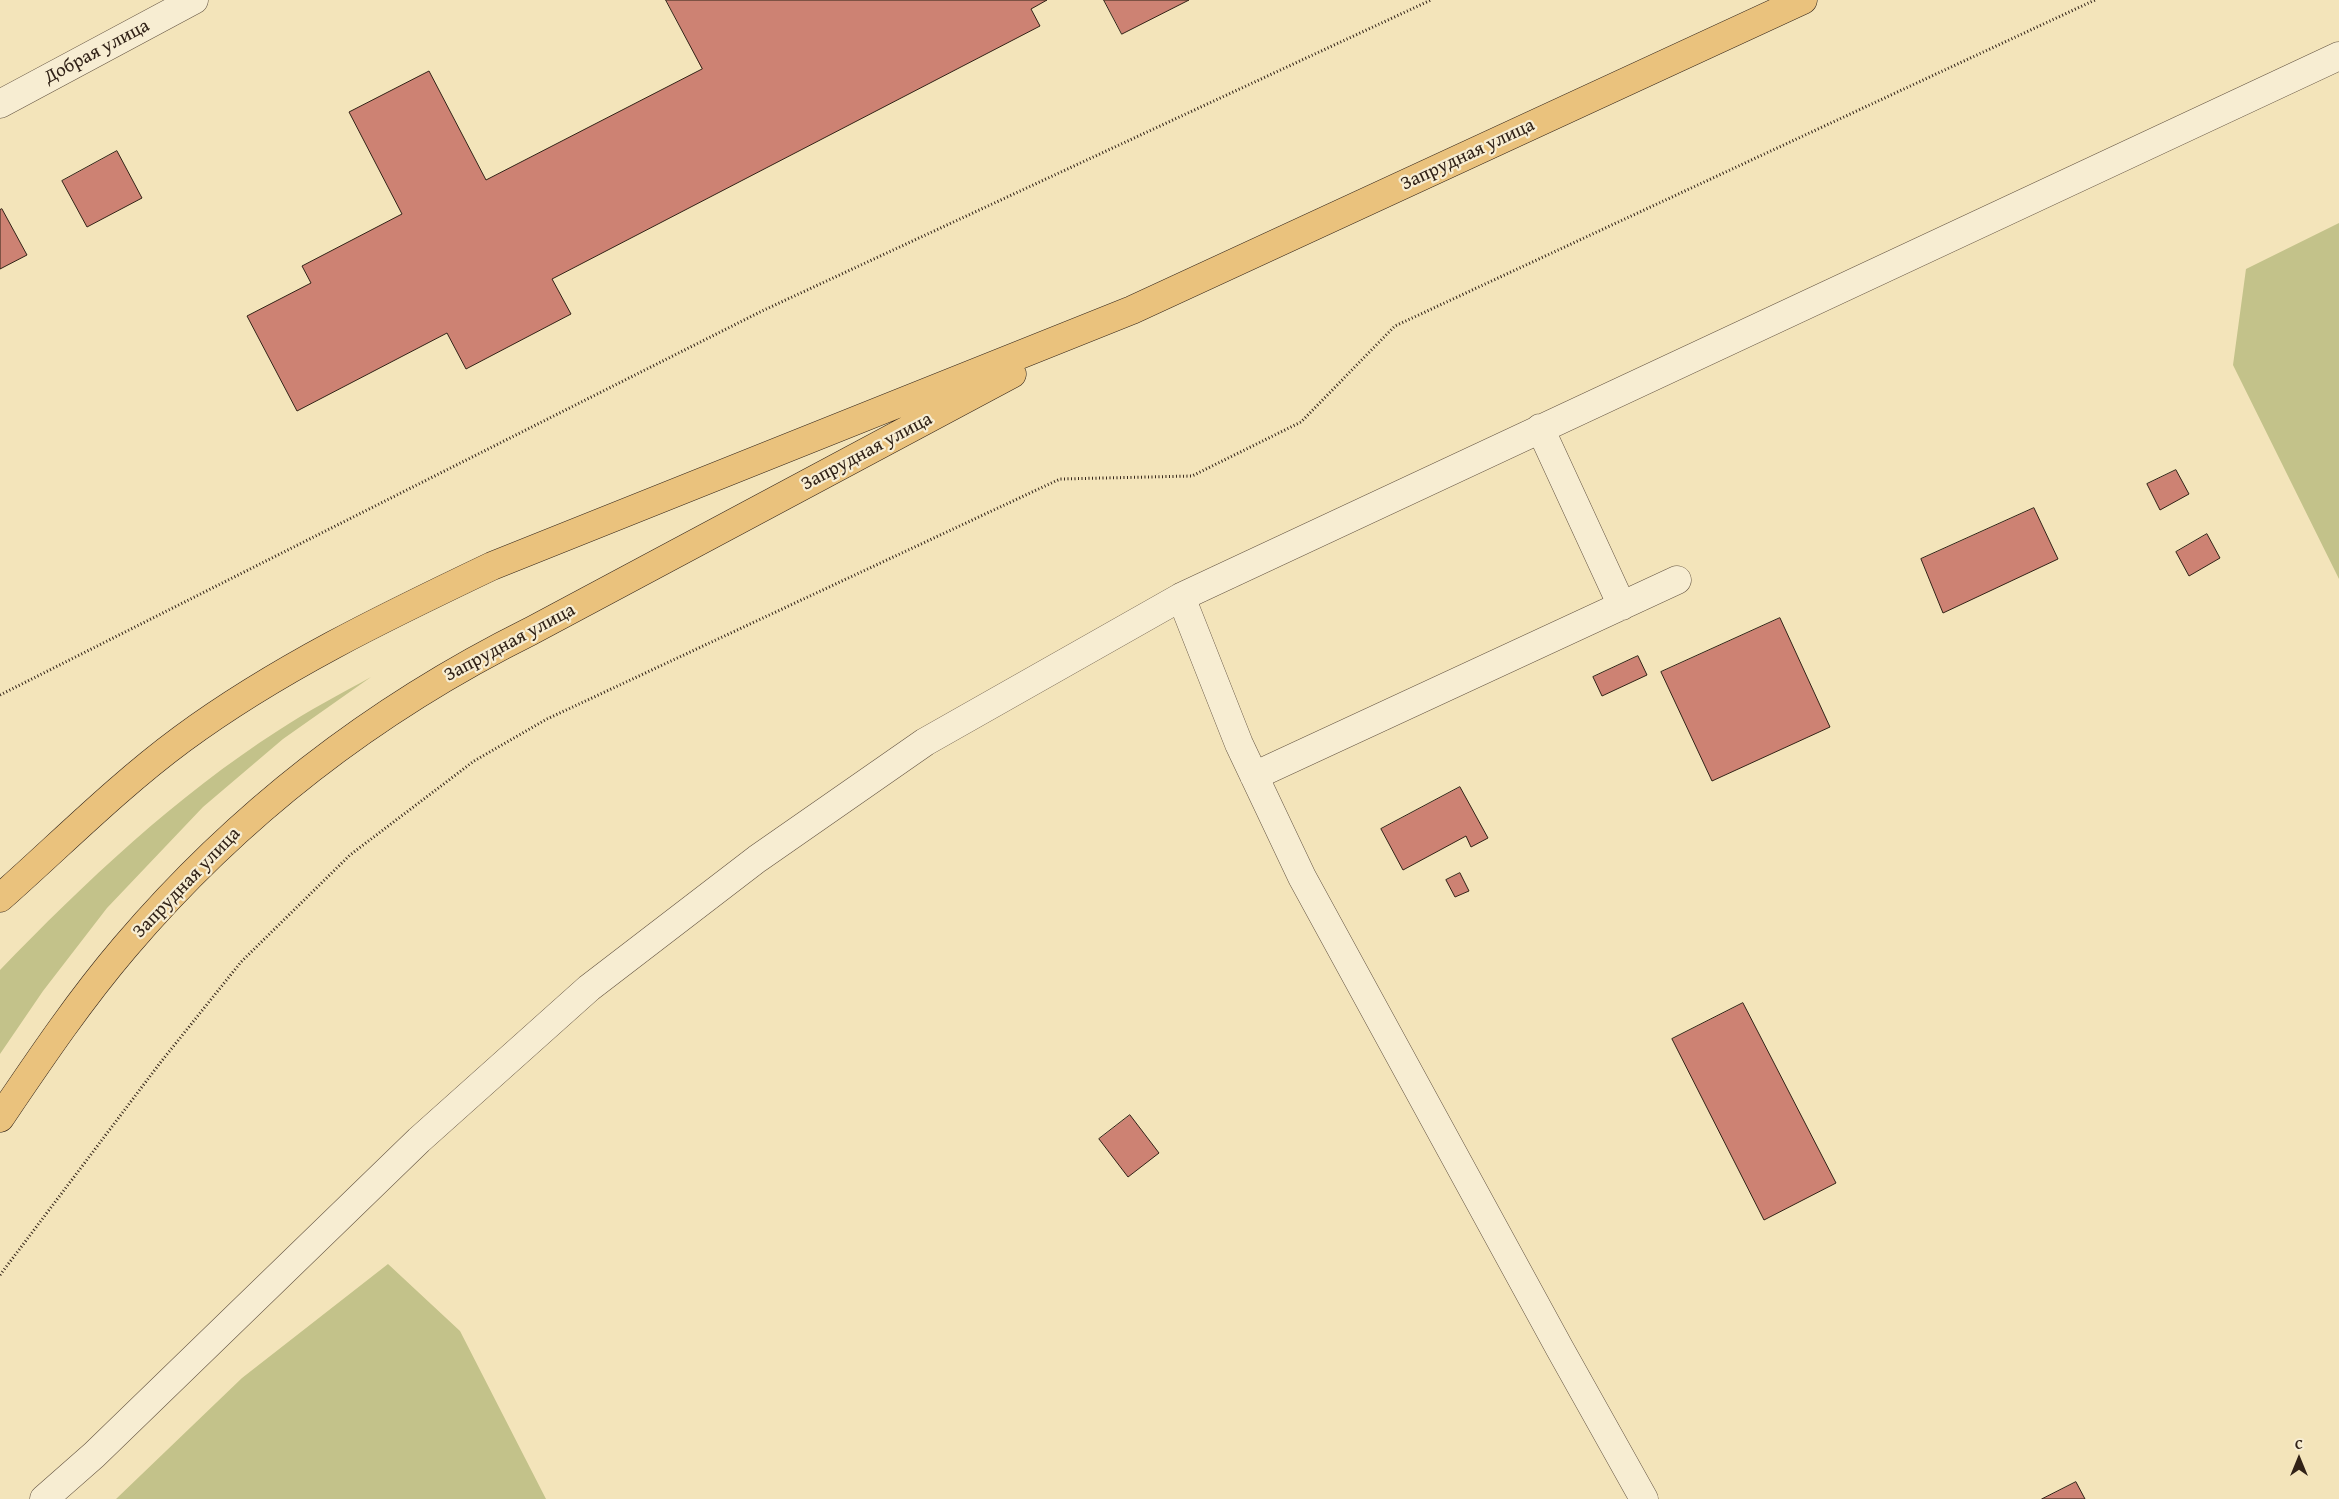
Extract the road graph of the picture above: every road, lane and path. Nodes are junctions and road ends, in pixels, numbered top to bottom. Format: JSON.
{"nodes":[{"id":1,"x":194,"y":0,"type":"edge"},
{"id":2,"x":1431,"y":0,"type":"edge"},
{"id":3,"x":1803,"y":0,"type":"edge"},
{"id":4,"x":2095,"y":0,"type":"edge"},
{"id":5,"x":2339,"y":56,"type":"edge"},
{"id":6,"x":0,"y":104,"type":"edge"},
{"id":7,"x":1132,"y":310,"type":"junction"},
{"id":8,"x":1540,"y":428,"type":"junction"},
{"id":9,"x":1678,"y":580,"type":"dead end"},
{"id":10,"x":1182,"y":597,"type":"junction"},
{"id":11,"x":1622,"y":606,"type":"junction"},
{"id":12,"x":0,"y":695,"type":"edge"},
{"id":13,"x":1254,"y":776,"type":"junction"},
{"id":14,"x":0,"y":898,"type":"edge"},
{"id":15,"x":0,"y":1118,"type":"edge"},
{"id":16,"x":0,"y":1275,"type":"edge"},
{"id":17,"x":44,"y":1499,"type":"edge"},
{"id":18,"x":1644,"y":1499,"type":"edge"}],
"edges":[{"from":1,"to":6,"type":"street","name":"Добрая улица"},
{"from":2,"to":12,"type":"path"},
{"from":3,"to":7,"type":"main road","name":"Запрудная улица"},
{"from":4,"to":16,"type":"path"},
{"from":5,"to":8,"type":"street"},
{"from":7,"to":14,"type":"main road","name":"Запрудная улица"},
{"from":7,"to":15,"type":"main road","name":"Запрудная улица"},
{"from":8,"to":10,"type":"street"},
{"from":8,"to":11,"type":"street"},
{"from":9,"to":11,"type":"street"},
{"from":10,"to":13,"type":"street"},
{"from":10,"to":17,"type":"street"},
{"from":11,"to":13,"type":"street"},
{"from":13,"to":18,"type":"street"}]}
